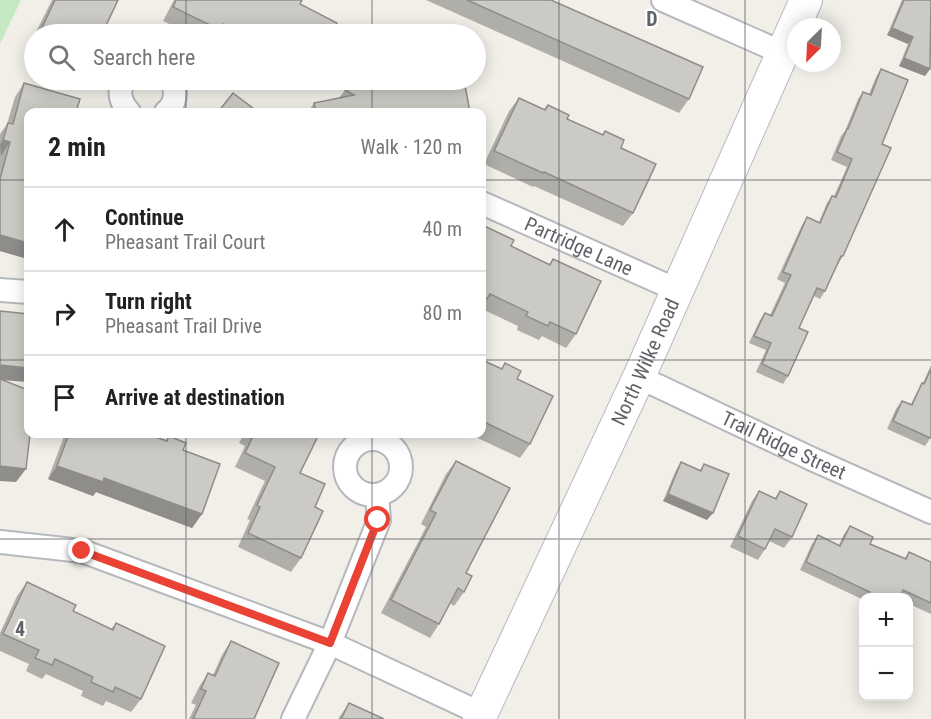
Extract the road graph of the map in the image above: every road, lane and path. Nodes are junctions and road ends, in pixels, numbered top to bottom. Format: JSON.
{"nodes":[{"id":1,"x":663,"y":0,"type":"edge"},
{"id":2,"x":806,"y":0,"type":"edge"},
{"id":3,"x":783,"y":53,"type":"junction"},
{"id":4,"x":120,"y":90,"type":"edge"},
{"id":5,"x":175,"y":90,"type":"edge"},
{"id":6,"x":126,"y":108,"type":"edge"},
{"id":7,"x":170,"y":108,"type":"edge"},
{"id":8,"x":486,"y":205,"type":"edge"},
{"id":9,"x":0,"y":290,"type":"edge"},
{"id":10,"x":677,"y":290,"type":"junction"},
{"id":11,"x":24,"y":292,"type":"edge"},
{"id":12,"x":639,"y":377,"type":"junction"},
{"id":13,"x":377,"y":495,"type":"dead end"},
{"id":14,"x":931,"y":512,"type":"edge"},
{"id":15,"x":0,"y":542,"type":"edge"},
{"id":16,"x":330,"y":643,"type":"junction"},
{"id":17,"x":481,"y":716,"type":"edge"},
{"id":18,"x":292,"y":719,"type":"edge"}],
"edges":[{"from":1,"to":3,"type":"street"},
{"from":2,"to":3,"type":"street","name":"North Wilke Road"},
{"from":3,"to":10,"type":"street","name":"North Wilke Road"},
{"from":4,"to":6,"type":"street"},
{"from":5,"to":7,"type":"street"},
{"from":8,"to":10,"type":"street","name":"Partridge Lane"},
{"from":9,"to":11,"type":"street"},
{"from":10,"to":12,"type":"street","name":"North Wilke Road"},
{"from":12,"to":14,"type":"street","name":"Trail Ridge Street"},
{"from":12,"to":17,"type":"street","name":"North Wilke Road"},
{"from":13,"to":16,"type":"street"},
{"from":15,"to":16,"type":"street"},
{"from":16,"to":17,"type":"street"},
{"from":16,"to":18,"type":"street"}]}
